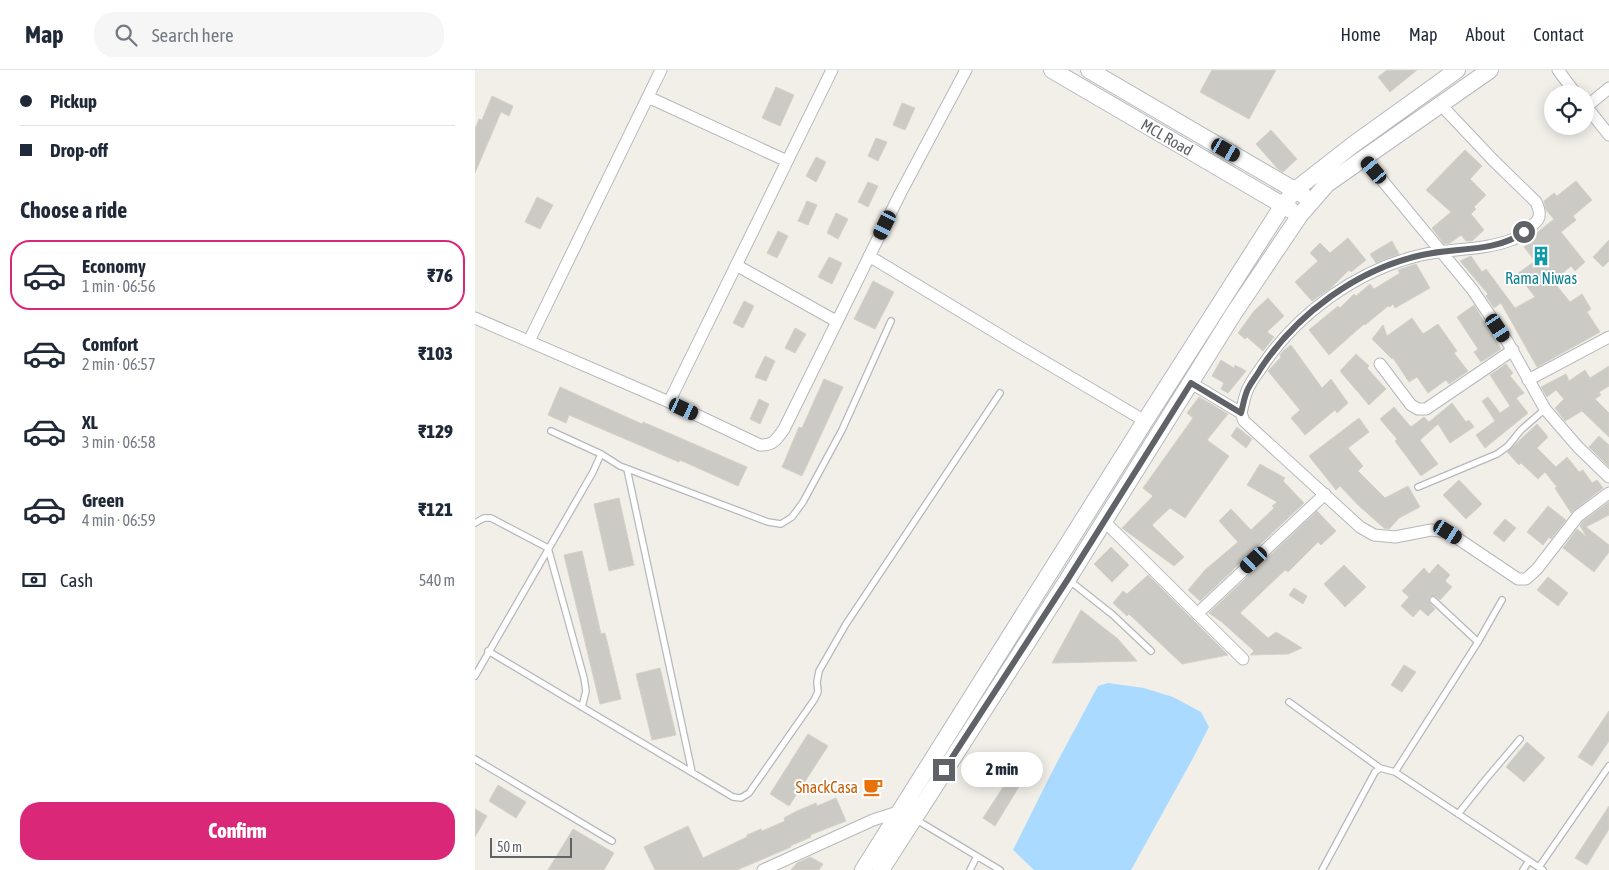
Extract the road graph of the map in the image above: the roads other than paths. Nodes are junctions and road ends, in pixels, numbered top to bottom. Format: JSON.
{"nodes":[{"id":1,"x":661,"y":70,"type":"edge"},
{"id":2,"x":832,"y":70,"type":"edge"},
{"id":3,"x":965,"y":70,"type":"edge"},
{"id":4,"x":1052,"y":70,"type":"edge"},
{"id":5,"x":1089,"y":70,"type":"edge"},
{"id":6,"x":1457,"y":70,"type":"edge"},
{"id":7,"x":1490,"y":70,"type":"edge"},
{"id":8,"x":1558,"y":70,"type":"edge"},
{"id":9,"x":1569,"y":85,"type":"edge"},
{"id":10,"x":1609,"y":88,"type":"edge"},
{"id":11,"x":648,"y":97,"type":"junction"},
{"id":12,"x":1594,"y":100,"type":"edge"},
{"id":13,"x":1441,"y":105,"type":"junction"},
{"id":14,"x":1594,"y":116,"type":"edge"},
{"id":15,"x":1609,"y":135,"type":"edge"},
{"id":16,"x":1363,"y":157,"type":"junction"},
{"id":17,"x":787,"y":161,"type":"junction"},
{"id":18,"x":1295,"y":190,"type":"junction"},
{"id":19,"x":1311,"y":200,"type":"junction"},
{"id":20,"x":1283,"y":205,"type":"junction"},
{"id":21,"x":1300,"y":215,"type":"junction"},
{"id":22,"x":1440,"y":253,"type":"junction"},
{"id":23,"x":869,"y":256,"type":"junction"},
{"id":24,"x":736,"y":265,"type":"junction"},
{"id":25,"x":475,"y":318,"type":"edge"},
{"id":26,"x":836,"y":321,"type":"junction"},
{"id":27,"x":891,"y":321,"type":"dead end"},
{"id":28,"x":1609,"y":337,"type":"edge"},
{"id":29,"x":529,"y":341,"type":"junction"},
{"id":30,"x":1513,"y":350,"type":"junction"},
{"id":31,"x":1381,"y":364,"type":"dead end"},
{"id":32,"x":1528,"y":380,"type":"junction"},
{"id":33,"x":1191,"y":383,"type":"junction"},
{"id":34,"x":1000,"y":393,"type":"dead end"},
{"id":35,"x":669,"y":402,"type":"junction"},
{"id":36,"x":1545,"y":408,"type":"junction"},
{"id":37,"x":1241,"y":413,"type":"junction"},
{"id":38,"x":1145,"y":421,"type":"junction"},
{"id":39,"x":551,"y":431,"type":"dead end"},
{"id":40,"x":601,"y":454,"type":"junction"},
{"id":41,"x":627,"y":469,"type":"junction"},
{"id":42,"x":1609,"y":477,"type":"edge"},
{"id":43,"x":1418,"y":487,"type":"dead end"},
{"id":44,"x":1609,"y":493,"type":"edge"},
{"id":45,"x":1325,"y":494,"type":"junction"},
{"id":46,"x":1104,"y":521,"type":"junction"},
{"id":47,"x":475,"y":523,"type":"edge"},
{"id":48,"x":548,"y":548,"type":"junction"},
{"id":49,"x":1068,"y":579,"type":"junction"},
{"id":50,"x":1433,"y":600,"type":"dead end"},
{"id":51,"x":1502,"y":600,"type":"dead end"},
{"id":52,"x":1197,"y":614,"type":"junction"},
{"id":53,"x":1478,"y":642,"type":"junction"},
{"id":54,"x":488,"y":651,"type":"junction"},
{"id":55,"x":1151,"y":651,"type":"dead end"},
{"id":56,"x":1243,"y":659,"type":"dead end"},
{"id":57,"x":475,"y":676,"type":"edge"},
{"id":58,"x":1289,"y":702,"type":"dead end"},
{"id":59,"x":582,"y":707,"type":"junction"},
{"id":60,"x":1520,"y":739,"type":"dead end"},
{"id":61,"x":475,"y":758,"type":"edge"},
{"id":62,"x":1609,"y":766,"type":"edge"},
{"id":63,"x":1380,"y":768,"type":"junction"},
{"id":64,"x":692,"y":772,"type":"junction"},
{"id":65,"x":1395,"y":772,"type":"junction"},
{"id":66,"x":906,"y":814,"type":"junction"},
{"id":67,"x":1459,"y":814,"type":"junction"},
{"id":68,"x":611,"y":841,"type":"dead end"},
{"id":69,"x":977,"y":856,"type":"junction"},
{"id":70,"x":1529,"y":861,"type":"junction"},
{"id":71,"x":1541,"y":869,"type":"edge"},
{"id":72,"x":763,"y":870,"type":"edge"},
{"id":73,"x":863,"y":870,"type":"edge"},
{"id":74,"x":881,"y":870,"type":"edge"},
{"id":75,"x":970,"y":870,"type":"edge"},
{"id":76,"x":1000,"y":870,"type":"edge"},
{"id":77,"x":1323,"y":870,"type":"edge"},
{"id":78,"x":1523,"y":870,"type":"edge"}],
"edges":[{"from":1,"to":11,"type":"street"},
{"from":2,"to":17,"type":"street"},
{"from":3,"to":23,"type":"street"},
{"from":4,"to":20,"type":"main road","name":"MCL Road"},
{"from":5,"to":18,"type":"main road","name":"MCL Road"},
{"from":6,"to":18,"type":"main road"},
{"from":7,"to":13,"type":"main road"},
{"from":8,"to":9,"type":"street"},
{"from":10,"to":12,"type":"street"},
{"from":11,"to":17,"type":"street"},
{"from":11,"to":29,"type":"street"},
{"from":13,"to":16,"type":"main road"},
{"from":13,"to":22,"type":"street"},
{"from":14,"to":15,"type":"street"},
{"from":16,"to":19,"type":"main road"},
{"from":16,"to":22,"type":"street"},
{"from":17,"to":24,"type":"street"},
{"from":18,"to":19,"type":"main road","name":"MCL Road"},
{"from":18,"to":20,"type":"main road"},
{"from":19,"to":21,"type":"main road"},
{"from":20,"to":21,"type":"main road","name":"MCL Road"},
{"from":20,"to":38,"type":"main road"},
{"from":21,"to":33,"type":"main road"},
{"from":22,"to":30,"type":"street"},
{"from":22,"to":37,"type":"street"},
{"from":23,"to":26,"type":"street"},
{"from":23,"to":38,"type":"street"},
{"from":24,"to":26,"type":"street"},
{"from":24,"to":35,"type":"street"},
{"from":25,"to":29,"type":"street"},
{"from":26,"to":35,"type":"street"},
{"from":27,"to":41,"type":"lane"},
{"from":28,"to":32,"type":"street"},
{"from":29,"to":35,"type":"street"},
{"from":30,"to":31,"type":"street"},
{"from":30,"to":32,"type":"street"},
{"from":32,"to":36,"type":"street"},
{"from":33,"to":37,"type":"street"},
{"from":33,"to":46,"type":"main road"},
{"from":34,"to":64,"type":"lane"},
{"from":36,"to":42,"type":"street"},
{"from":36,"to":43,"type":"lane"},
{"from":37,"to":45,"type":"street"},
{"from":38,"to":66,"type":"main road"},
{"from":39,"to":40,"type":"lane"},
{"from":40,"to":41,"type":"lane"},
{"from":40,"to":48,"type":"lane"},
{"from":41,"to":64,"type":"lane"},
{"from":44,"to":45,"type":"street"},
{"from":45,"to":52,"type":"street"},
{"from":46,"to":49,"type":"main road"},
{"from":46,"to":52,"type":"street"},
{"from":47,"to":48,"type":"lane"},
{"from":48,"to":54,"type":"lane"},
{"from":48,"to":59,"type":"lane"},
{"from":49,"to":55,"type":"lane"},
{"from":49,"to":66,"type":"main road"},
{"from":50,"to":53,"type":"lane"},
{"from":51,"to":53,"type":"lane"},
{"from":52,"to":56,"type":"street"},
{"from":53,"to":65,"type":"lane"},
{"from":54,"to":57,"type":"lane"},
{"from":54,"to":59,"type":"lane"},
{"from":58,"to":63,"type":"lane"},
{"from":59,"to":64,"type":"lane"},
{"from":60,"to":67,"type":"lane"},
{"from":61,"to":68,"type":"lane"},
{"from":62,"to":71,"type":"lane"},
{"from":63,"to":65,"type":"lane"},
{"from":63,"to":77,"type":"lane"},
{"from":65,"to":67,"type":"lane"},
{"from":66,"to":69,"type":"lane"},
{"from":66,"to":72,"type":"street"},
{"from":66,"to":73,"type":"main road"},
{"from":66,"to":74,"type":"main road"},
{"from":67,"to":70,"type":"lane"},
{"from":69,"to":75,"type":"lane"},
{"from":69,"to":76,"type":"lane"},
{"from":70,"to":71,"type":"lane"},
{"from":70,"to":78,"type":"lane"}]}
